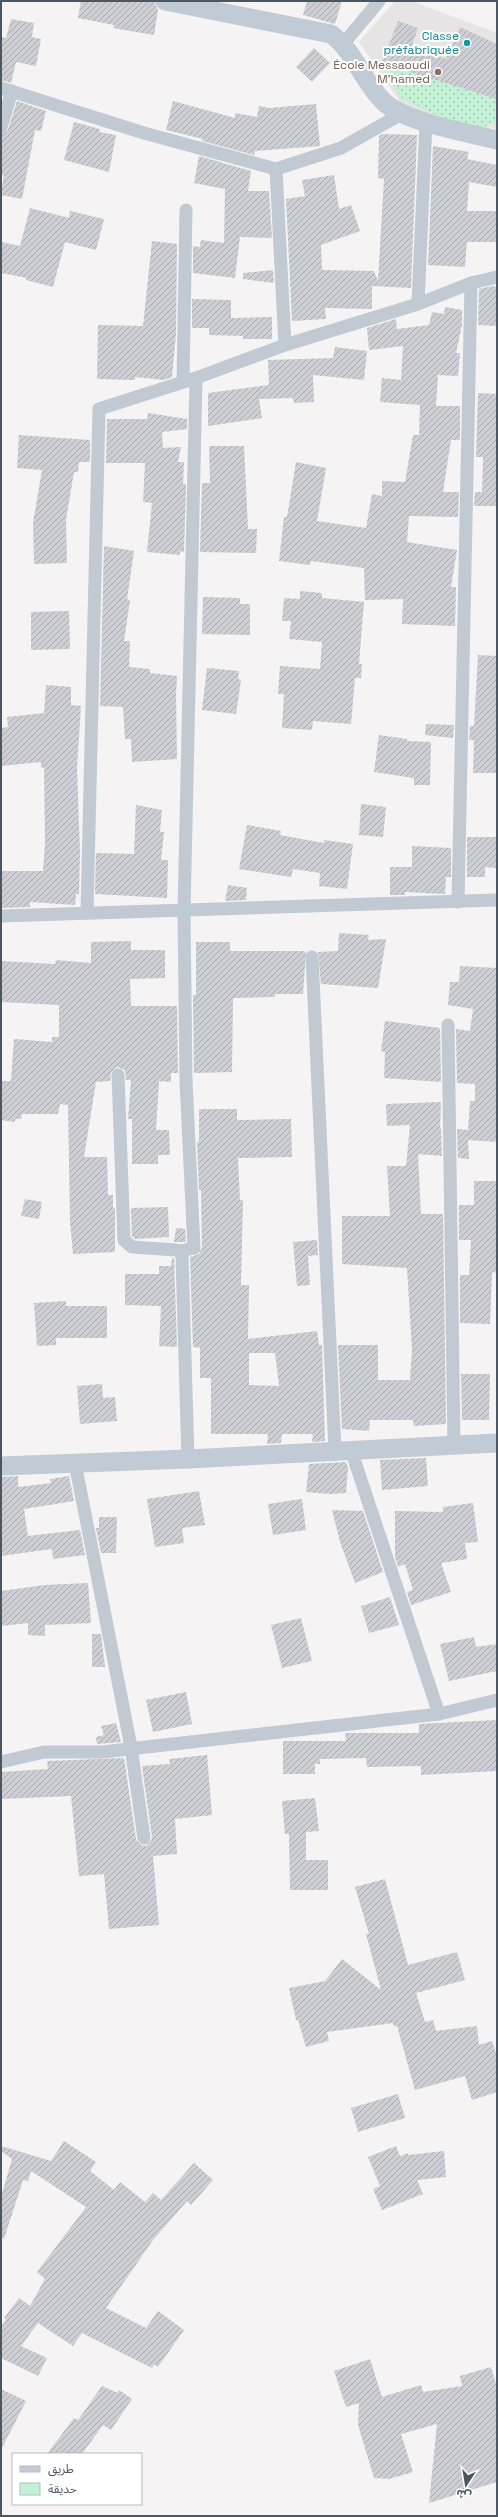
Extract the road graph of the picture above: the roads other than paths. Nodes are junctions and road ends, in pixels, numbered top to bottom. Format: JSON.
{"nodes":[{"id":1,"x":165,"y":1,"type":"edge"},
{"id":2,"x":379,"y":1,"type":"edge"},
{"id":3,"x":344,"y":44,"type":"junction"},
{"id":4,"x":6,"y":90,"type":"edge"},
{"id":5,"x":403,"y":113,"type":"junction"},
{"id":6,"x":426,"y":122,"type":"junction"},
{"id":7,"x":1,"y":127,"type":"edge"},
{"id":8,"x":497,"y":140,"type":"edge"},
{"id":9,"x":276,"y":169,"type":"junction"},
{"id":10,"x":186,"y":210,"type":"dead end"},
{"id":11,"x":497,"y":277,"type":"edge"},
{"id":12,"x":471,"y":283,"type":"junction"},
{"id":13,"x":418,"y":304,"type":"junction"},
{"id":14,"x":285,"y":345,"type":"junction"},
{"id":15,"x":189,"y":380,"type":"junction"},
{"id":16,"x":497,"y":900,"type":"edge"},
{"id":17,"x":458,"y":902,"type":"junction"},
{"id":18,"x":184,"y":911,"type":"junction"},
{"id":19,"x":87,"y":912,"type":"junction"},
{"id":20,"x":1,"y":916,"type":"edge"},
{"id":21,"x":312,"y":957,"type":"dead end"},
{"id":22,"x":448,"y":1025,"type":"dead end"},
{"id":23,"x":118,"y":1075,"type":"dead end"},
{"id":24,"x":181,"y":1251,"type":"junction"},
{"id":25,"x":497,"y":1443,"type":"edge"},
{"id":26,"x":454,"y":1446,"type":"junction"},
{"id":27,"x":343,"y":1451,"type":"junction"},
{"id":28,"x":188,"y":1459,"type":"junction"},
{"id":29,"x":75,"y":1463,"type":"junction"},
{"id":30,"x":1,"y":1466,"type":"edge"},
{"id":31,"x":497,"y":1700,"type":"edge"},
{"id":32,"x":439,"y":1714,"type":"junction"},
{"id":33,"x":131,"y":1747,"type":"junction"},
{"id":34,"x":1,"y":1762,"type":"edge"},
{"id":35,"x":144,"y":1838,"type":"dead end"}],
"edges":[{"from":1,"to":3,"type":"street"},
{"from":2,"to":3,"type":"street"},
{"from":3,"to":5,"type":"street"},
{"from":4,"to":7,"type":"street"},
{"from":4,"to":9,"type":"street"},
{"from":5,"to":6,"type":"street"},
{"from":5,"to":9,"type":"street"},
{"from":6,"to":8,"type":"street"},
{"from":6,"to":13,"type":"street"},
{"from":9,"to":14,"type":"street"},
{"from":10,"to":15,"type":"street"},
{"from":11,"to":12,"type":"street"},
{"from":12,"to":13,"type":"street"},
{"from":12,"to":17,"type":"street"},
{"from":13,"to":14,"type":"street"},
{"from":14,"to":15,"type":"street"},
{"from":15,"to":18,"type":"street"},
{"from":15,"to":19,"type":"street"},
{"from":16,"to":17,"type":"street"},
{"from":17,"to":18,"type":"street"},
{"from":18,"to":19,"type":"street"},
{"from":18,"to":24,"type":"street"},
{"from":19,"to":20,"type":"street"},
{"from":21,"to":27,"type":"street"},
{"from":22,"to":26,"type":"street"},
{"from":23,"to":24,"type":"street"},
{"from":24,"to":28,"type":"street"},
{"from":25,"to":26,"type":"street"},
{"from":26,"to":27,"type":"street"},
{"from":27,"to":28,"type":"street"},
{"from":27,"to":32,"type":"street"},
{"from":28,"to":29,"type":"street"},
{"from":29,"to":30,"type":"street"},
{"from":29,"to":33,"type":"street"},
{"from":31,"to":32,"type":"street"},
{"from":32,"to":33,"type":"street"},
{"from":33,"to":34,"type":"street"},
{"from":33,"to":35,"type":"street"}]}
